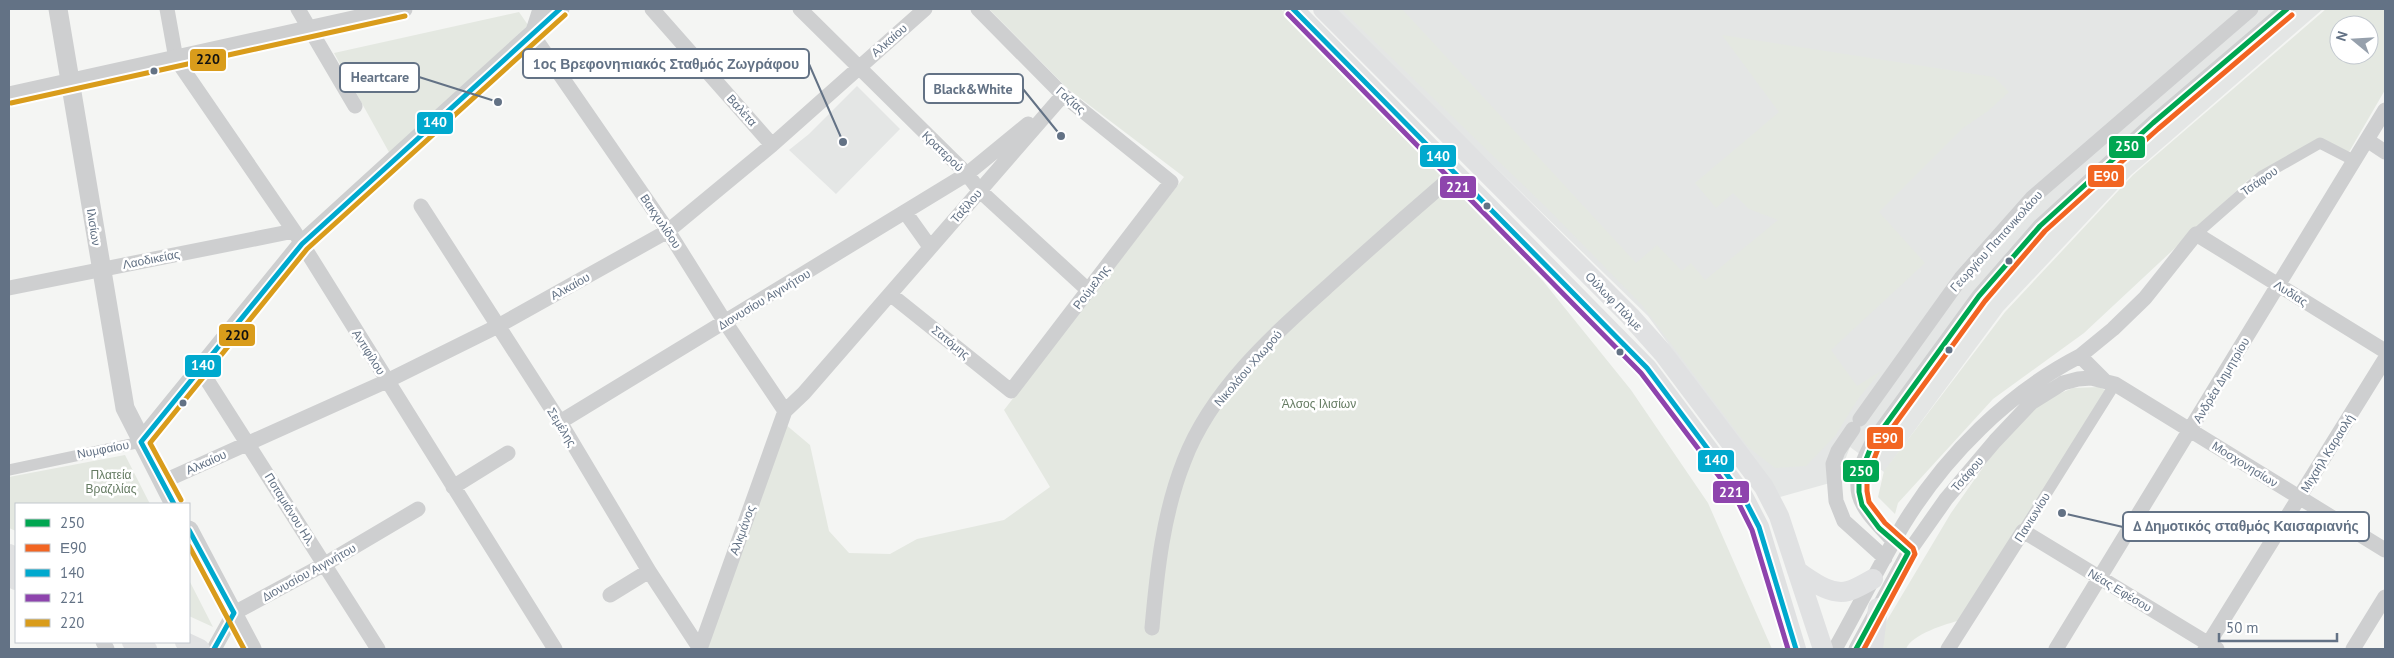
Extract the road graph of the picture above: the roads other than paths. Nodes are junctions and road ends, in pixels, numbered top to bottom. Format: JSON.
{"nodes":[{"id":1,"x":58,"y":9,"type":"edge"},
{"id":2,"x":167,"y":9,"type":"edge"},
{"id":3,"x":298,"y":9,"type":"edge"},
{"id":4,"x":403,"y":9,"type":"edge"},
{"id":5,"x":540,"y":9,"type":"edge"},
{"id":6,"x":560,"y":9,"type":"edge"},
{"id":7,"x":652,"y":9,"type":"edge"},
{"id":8,"x":800,"y":9,"type":"edge"},
{"id":9,"x":925,"y":9,"type":"edge"},
{"id":10,"x":978,"y":9,"type":"edge"},
{"id":11,"x":1293,"y":9,"type":"edge"},
{"id":12,"x":1323,"y":9,"type":"edge"},
{"id":13,"x":2251,"y":9,"type":"edge"},
{"id":14,"x":2287,"y":9,"type":"edge"},
{"id":15,"x":309,"y":29,"type":"junction"},
{"id":16,"x":532,"y":34,"type":"junction"},
{"id":17,"x":176,"y":59,"type":"junction"},
{"id":18,"x":858,"y":68,"type":"junction"},
{"id":19,"x":70,"y":82,"type":"junction"},
{"id":20,"x":9,"y":94,"type":"edge"},
{"id":21,"x":1063,"y":95,"type":"junction"},
{"id":22,"x":354,"y":106,"type":"dead end"},
{"id":23,"x":2385,"y":110,"type":"edge"},
{"id":24,"x":2367,"y":140,"type":"junction"},
{"id":25,"x":772,"y":145,"type":"junction"},
{"id":26,"x":2385,"y":152,"type":"edge"},
{"id":27,"x":2354,"y":160,"type":"junction"},
{"id":28,"x":967,"y":174,"type":"junction"},
{"id":29,"x":1455,"y":174,"type":"junction"},
{"id":30,"x":1171,"y":182,"type":"joint"},
{"id":31,"x":979,"y":190,"type":"junction"},
{"id":32,"x":421,"y":206,"type":"dead end"},
{"id":33,"x":905,"y":212,"type":"junction"},
{"id":34,"x":668,"y":231,"type":"junction"},
{"id":35,"x":2196,"y":234,"type":"junction"},
{"id":36,"x":298,"y":238,"type":"junction"},
{"id":37,"x":930,"y":247,"type":"junction"},
{"id":38,"x":101,"y":268,"type":"junction"},
{"id":39,"x":2278,"y":285,"type":"junction"},
{"id":40,"x":9,"y":288,"type":"edge"},
{"id":41,"x":1088,"y":291,"type":"junction"},
{"id":42,"x":890,"y":294,"type":"junction"},
{"id":43,"x":725,"y":322,"type":"junction"},
{"id":44,"x":498,"y":326,"type":"junction"},
{"id":45,"x":2385,"y":351,"type":"edge"},
{"id":46,"x":2080,"y":356,"type":"junction"},
{"id":47,"x":2385,"y":359,"type":"edge"},
{"id":48,"x":200,"y":369,"type":"junction"},
{"id":49,"x":388,"y":381,"type":"junction"},
{"id":50,"x":2109,"y":382,"type":"junction"},
{"id":51,"x":1011,"y":391,"type":"joint"},
{"id":52,"x":785,"y":411,"type":"junction"},
{"id":53,"x":560,"y":422,"type":"junction"},
{"id":54,"x":2190,"y":430,"type":"junction"},
{"id":55,"x":141,"y":442,"type":"junction"},
{"id":56,"x":249,"y":443,"type":"junction"},
{"id":57,"x":508,"y":453,"type":"dead end"},
{"id":58,"x":9,"y":470,"type":"edge"},
{"id":59,"x":162,"y":482,"type":"junction"},
{"id":60,"x":453,"y":487,"type":"junction"},
{"id":61,"x":2299,"y":498,"type":"junction"},
{"id":62,"x":173,"y":503,"type":"edge"},
{"id":63,"x":418,"y":509,"type":"dead end"},
{"id":64,"x":2024,"y":531,"type":"junction"},
{"id":65,"x":190,"y":532,"type":"edge"},
{"id":66,"x":1894,"y":542,"type":"junction"},
{"id":67,"x":2385,"y":550,"type":"edge"},
{"id":68,"x":1885,"y":558,"type":"junction"},
{"id":69,"x":325,"y":564,"type":"junction"},
{"id":70,"x":649,"y":571,"type":"junction"},
{"id":71,"x":1797,"y":571,"type":"junction"},
{"id":72,"x":2100,"y":578,"type":"junction"},
{"id":73,"x":1873,"y":579,"type":"junction"},
{"id":74,"x":610,"y":595,"type":"dead end"},
{"id":75,"x":2385,"y":597,"type":"edge"},
{"id":76,"x":1878,"y":608,"type":"junction"},
{"id":77,"x":234,"y":613,"type":"junction"},
{"id":78,"x":1152,"y":628,"type":"dead end"},
{"id":79,"x":134,"y":643,"type":"edge"},
{"id":80,"x":187,"y":643,"type":"edge"},
{"id":81,"x":2210,"y":647,"type":"edge"},
{"id":82,"x":147,"y":649,"type":"edge"},
{"id":83,"x":200,"y":649,"type":"edge"},
{"id":84,"x":214,"y":649,"type":"edge"},
{"id":85,"x":252,"y":649,"type":"edge"},
{"id":86,"x":378,"y":649,"type":"edge"},
{"id":87,"x":555,"y":649,"type":"edge"},
{"id":88,"x":700,"y":649,"type":"edge"},
{"id":89,"x":1796,"y":649,"type":"edge"},
{"id":90,"x":1823,"y":649,"type":"edge"},
{"id":91,"x":1835,"y":649,"type":"edge"},
{"id":92,"x":1856,"y":649,"type":"edge"},
{"id":93,"x":1873,"y":649,"type":"edge"},
{"id":94,"x":1948,"y":649,"type":"edge"},
{"id":95,"x":2056,"y":649,"type":"edge"},
{"id":96,"x":2353,"y":649,"type":"edge"}],
"edges":[{"from":1,"to":19,"type":"street","name":"Ιλισίων"},
{"from":2,"to":17,"type":"street"},
{"from":3,"to":15,"type":"street"},
{"from":4,"to":15,"type":"street"},
{"from":5,"to":16,"type":"street"},
{"from":6,"to":16,"type":"street","name":"Νυμφαίου"},
{"from":7,"to":25,"type":"street","name":"Βαλέτα"},
{"from":8,"to":18,"type":"street","name":"Κρατερού"},
{"from":9,"to":18,"type":"street","name":"Αλκαίου"},
{"from":10,"to":21,"type":"street","name":"Γαζίας"},
{"from":11,"to":29,"type":"main road","name":"Ούλωφ Πάλμε"},
{"from":12,"to":71,"type":"main road","name":"Ούλωφ Πάλμε"},
{"from":13,"to":68,"type":"street","name":"Γεωργίου Παπανικολάου"},
{"from":14,"to":66,"type":"street","name":"Γεωργίου Παπανικολάου"},
{"from":15,"to":17,"type":"street"},
{"from":15,"to":22,"type":"street"},
{"from":16,"to":34,"type":"street","name":"Βακχυλίδου"},
{"from":16,"to":36,"type":"street","name":"Νυμφαίου"},
{"from":17,"to":19,"type":"street"},
{"from":17,"to":36,"type":"street","name":"Αντιφίλου"},
{"from":18,"to":25,"type":"street","name":"Αλκαίου"},
{"from":18,"to":28,"type":"street","name":"Κρατερού"},
{"from":19,"to":20,"type":"street"},
{"from":19,"to":38,"type":"street","name":"Ιλισίων"},
{"from":21,"to":28,"type":"street","name":"Ταξίλου"},
{"from":21,"to":30,"type":"street","name":"Γαζίας"},
{"from":21,"to":31,"type":"street","name":"Ταξίλου"},
{"from":23,"to":24,"type":"street","name":"Ανδρέα Δημητρίου"},
{"from":24,"to":26,"type":"street"},
{"from":24,"to":27,"type":"street","name":"Ανδρέα Δημητρίου"},
{"from":25,"to":34,"type":"street","name":"Αλκαίου"},
{"from":27,"to":35,"type":"street","name":"Τσάφου"},
{"from":27,"to":39,"type":"street","name":"Ανδρέα Δημητρίου"},
{"from":28,"to":31,"type":"street","name":"Κρατερού"},
{"from":28,"to":33,"type":"street","name":"Διονυσίου Αιγινήτου"},
{"from":29,"to":78,"type":"street","name":"Νικολάου Χλωρού"},
{"from":29,"to":89,"type":"main road","name":"Ούλωφ Πάλμε"},
{"from":30,"to":41,"type":"street","name":"Ρούμελης"},
{"from":31,"to":37,"type":"street","name":"Ταξίλου"},
{"from":31,"to":41,"type":"street","name":"Κρατερού"},
{"from":32,"to":44,"type":"street","name":"Σεμέλης"},
{"from":33,"to":37,"type":"street"},
{"from":33,"to":43,"type":"street","name":"Διονυσίου Αιγινήτου"},
{"from":34,"to":43,"type":"street","name":"Βακχυλίδου"},
{"from":34,"to":44,"type":"street","name":"Αλκαίου"},
{"from":35,"to":39,"type":"street","name":"Λυδίας"},
{"from":35,"to":46,"type":"street","name":"Τσάφου"},
{"from":36,"to":38,"type":"street","name":"Λαοδικείας"},
{"from":36,"to":48,"type":"street","name":"Νυμφαίου"},
{"from":36,"to":49,"type":"street","name":"Αντιφίλου"},
{"from":37,"to":42,"type":"street","name":"Ταξίλου"},
{"from":38,"to":40,"type":"street","name":"Λαοδικείας"},
{"from":38,"to":55,"type":"street","name":"Ιλισίων"},
{"from":39,"to":45,"type":"street","name":"Λυδίας"},
{"from":39,"to":54,"type":"street","name":"Ανδρέα Δημητρίου"},
{"from":41,"to":51,"type":"street","name":"Ρούμελης"},
{"from":42,"to":51,"type":"street","name":"Σατόμης"},
{"from":42,"to":52,"type":"street","name":"Ταξίλου"},
{"from":43,"to":52,"type":"street","name":"Βακχυλίδου"},
{"from":43,"to":53,"type":"street","name":"Διονυσίου Αιγινήτου"},
{"from":44,"to":49,"type":"street","name":"Αλκαίου"},
{"from":44,"to":53,"type":"street","name":"Σεμέλης"},
{"from":46,"to":50,"type":"street"},
{"from":46,"to":66,"type":"street","name":"Τσάφου"},
{"from":47,"to":61,"type":"street","name":"Μιχαήλ Καραολή"},
{"from":48,"to":55,"type":"street","name":"Νυμφαίου"},
{"from":48,"to":56,"type":"street","name":"Ποταμιάνου Ηλ."},
{"from":49,"to":56,"type":"street","name":"Αλκαίου"},
{"from":49,"to":60,"type":"street","name":"Αντιφίλου"},
{"from":50,"to":54,"type":"street","name":"Μοσχονησίων"},
{"from":50,"to":64,"type":"street","name":"Πανιωνίου"},
{"from":50,"to":76,"type":"street","name":"Τσάφου"},
{"from":52,"to":88,"type":"street","name":"Αλκμάνος"},
{"from":53,"to":70,"type":"street","name":"Σεμέλης"},
{"from":54,"to":61,"type":"street","name":"Μοσχονησίων"},
{"from":54,"to":72,"type":"street","name":"Ανδρέα Δημητρίου"},
{"from":55,"to":58,"type":"street","name":"Νυμφαίου"},
{"from":55,"to":59,"type":"street","name":"Ιλισίων"},
{"from":56,"to":59,"type":"street","name":"Αλκαίου"},
{"from":56,"to":69,"type":"street","name":"Ποταμιάνου Ηλ."},
{"from":57,"to":60,"type":"street"},
{"from":59,"to":62,"type":"street","name":"Ιλισίων"},
{"from":60,"to":87,"type":"street","name":"Αντιφίλου"},
{"from":61,"to":67,"type":"street","name":"Μοσχονησίων"},
{"from":61,"to":81,"type":"street","name":"Μιχαήλ Καραολή"},
{"from":63,"to":69,"type":"street","name":"Διονυσίου Αιγινήτου"},
{"from":64,"to":72,"type":"street","name":"Νέας Εφέσου"},
{"from":64,"to":94,"type":"street","name":"Πανιωνίου"},
{"from":65,"to":77,"type":"street"},
{"from":66,"to":68,"type":"street","name":"Τσάφου"},
{"from":68,"to":73,"type":"street","name":"Τσάφου"},
{"from":69,"to":77,"type":"street","name":"Διονυσίου Αιγινήτου"},
{"from":69,"to":86,"type":"street","name":"Ποταμιάνου Ηλ."},
{"from":70,"to":74,"type":"street"},
{"from":70,"to":88,"type":"street","name":"Σεμέλης"},
{"from":71,"to":73,"type":"main road"},
{"from":71,"to":90,"type":"main road","name":"Ούλωφ Πάλμε"},
{"from":72,"to":81,"type":"street","name":"Νέας Εφέσου"},
{"from":72,"to":95,"type":"street","name":"Ανδρέα Δημητρίου"},
{"from":73,"to":91,"type":"street","name":"Τσάφου"},
{"from":75,"to":96,"type":"street"},
{"from":76,"to":92,"type":"street","name":"Τσάφου"},
{"from":76,"to":93,"type":"main road"},
{"from":77,"to":84,"type":"street"},
{"from":77,"to":85,"type":"street"},
{"from":79,"to":82,"type":"main road"},
{"from":80,"to":83,"type":"main road"}]}
